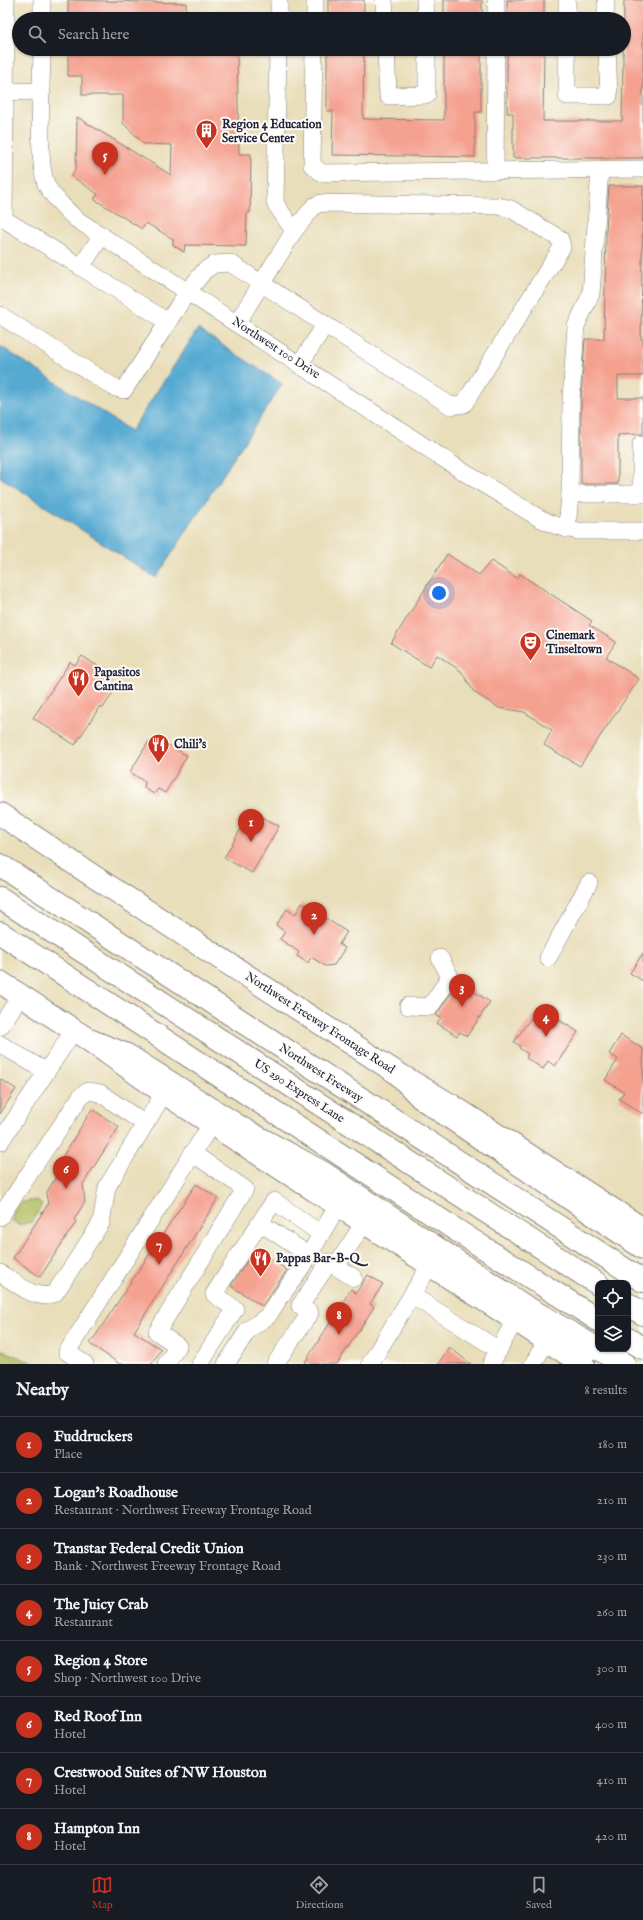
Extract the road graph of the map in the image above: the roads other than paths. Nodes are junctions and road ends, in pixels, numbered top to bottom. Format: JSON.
{"nodes":[{"id":1,"x":6,"y":0,"type":"edge"},
{"id":2,"x":42,"y":0,"type":"edge"},
{"id":3,"x":279,"y":0,"type":"edge"},
{"id":4,"x":315,"y":0,"type":"edge"},
{"id":5,"x":384,"y":0,"type":"edge"},
{"id":6,"x":425,"y":0,"type":"edge"},
{"id":7,"x":496,"y":0,"type":"edge"},
{"id":8,"x":567,"y":0,"type":"edge"},
{"id":9,"x":606,"y":0,"type":"edge"},
{"id":10,"x":42,"y":12,"type":"edge"},
{"id":11,"x":279,"y":12,"type":"edge"},
{"id":12,"x":315,"y":12,"type":"edge"},
{"id":13,"x":385,"y":12,"type":"edge"},
{"id":14,"x":426,"y":12,"type":"edge"},
{"id":15,"x":496,"y":12,"type":"edge"},
{"id":16,"x":567,"y":12,"type":"edge"},
{"id":17,"x":606,"y":12,"type":"edge"},
{"id":18,"x":42,"y":56,"type":"edge"},
{"id":19,"x":278,"y":56,"type":"edge"},
{"id":20,"x":314,"y":56,"type":"edge"},
{"id":21,"x":386,"y":56,"type":"edge"},
{"id":22,"x":427,"y":56,"type":"edge"},
{"id":23,"x":496,"y":56,"type":"edge"},
{"id":24,"x":567,"y":56,"type":"edge"},
{"id":25,"x":607,"y":56,"type":"edge"},
{"id":26,"x":42,"y":91,"type":"junction"},
{"id":27,"x":5,"y":92,"type":"junction"},
{"id":28,"x":643,"y":169,"type":"edge"},
{"id":29,"x":600,"y":170,"type":"junction"},
{"id":30,"x":495,"y":172,"type":"junction"},
{"id":31,"x":294,"y":231,"type":"junction"},
{"id":32,"x":102,"y":236,"type":"junction"},
{"id":33,"x":81,"y":267,"type":"junction"},
{"id":34,"x":262,"y":284,"type":"junction"},
{"id":35,"x":188,"y":292,"type":"junction"},
{"id":36,"x":0,"y":315,"type":"edge"},
{"id":37,"x":168,"y":322,"type":"junction"},
{"id":38,"x":237,"y":323,"type":"junction"},
{"id":39,"x":325,"y":325,"type":"junction"},
{"id":40,"x":300,"y":364,"type":"junction"},
{"id":41,"x":640,"y":444,"type":"dead end"},
{"id":42,"x":570,"y":494,"type":"junction"},
{"id":43,"x":642,"y":494,"type":"edge"},
{"id":44,"x":567,"y":529,"type":"junction"},
{"id":45,"x":643,"y":531,"type":"edge"},
{"id":46,"x":0,"y":814,"type":"edge"},
{"id":47,"x":0,"y":865,"type":"edge"},
{"id":48,"x":589,"y":883,"type":"dead end"},
{"id":49,"x":0,"y":898,"type":"edge"},
{"id":50,"x":0,"y":933,"type":"edge"},
{"id":51,"x":440,"y":958,"type":"dead end"},
{"id":52,"x":548,"y":958,"type":"dead end"},
{"id":53,"x":0,"y":982,"type":"edge"},
{"id":54,"x":21,"y":996,"type":"junction"},
{"id":55,"x":408,"y":1006,"type":"dead end"},
{"id":56,"x":0,"y":1027,"type":"edge"},
{"id":57,"x":81,"y":1035,"type":"junction"},
{"id":58,"x":0,"y":1044,"type":"edge"},
{"id":59,"x":45,"y":1071,"type":"junction"},
{"id":60,"x":397,"y":1073,"type":"junction"},
{"id":61,"x":164,"y":1093,"type":"junction"},
{"id":62,"x":212,"y":1123,"type":"junction"},
{"id":63,"x":145,"y":1124,"type":"junction"},
{"id":64,"x":0,"y":1142,"type":"edge"},
{"id":65,"x":192,"y":1153,"type":"junction"},
{"id":66,"x":338,"y":1205,"type":"junction"},
{"id":67,"x":0,"y":1217,"type":"edge"},
{"id":68,"x":640,"y":1222,"type":"edge"},
{"id":69,"x":260,"y":1223,"type":"junction"},
{"id":70,"x":364,"y":1223,"type":"junction"},
{"id":71,"x":321,"y":1234,"type":"junction"},
{"id":72,"x":643,"y":1248,"type":"edge"},
{"id":73,"x":307,"y":1258,"type":"junction"},
{"id":74,"x":430,"y":1265,"type":"junction"},
{"id":75,"x":336,"y":1266,"type":"junction"},
{"id":76,"x":0,"y":1273,"type":"edge"},
{"id":77,"x":354,"y":1278,"type":"dead end"},
{"id":78,"x":643,"y":1281,"type":"edge"},
{"id":79,"x":595,"y":1282,"type":"edge"},
{"id":80,"x":413,"y":1296,"type":"junction"},
{"id":81,"x":631,"y":1306,"type":"edge"},
{"id":82,"x":643,"y":1314,"type":"edge"},
{"id":83,"x":595,"y":1318,"type":"edge"},
{"id":84,"x":515,"y":1320,"type":"junction"},
{"id":85,"x":546,"y":1340,"type":"junction"},
{"id":86,"x":631,"y":1341,"type":"edge"},
{"id":87,"x":595,"y":1347,"type":"edge"},
{"id":88,"x":643,"y":1348,"type":"edge"},
{"id":89,"x":603,"y":1352,"type":"edge"},
{"id":90,"x":495,"y":1357,"type":"edge"},
{"id":91,"x":85,"y":1364,"type":"edge"},
{"id":92,"x":166,"y":1364,"type":"edge"},
{"id":93,"x":200,"y":1364,"type":"edge"},
{"id":94,"x":226,"y":1364,"type":"edge"},
{"id":95,"x":275,"y":1364,"type":"edge"},
{"id":96,"x":370,"y":1364,"type":"edge"},
{"id":97,"x":534,"y":1364,"type":"edge"},
{"id":98,"x":583,"y":1364,"type":"edge"},
{"id":99,"x":624,"y":1364,"type":"edge"}],
"edges":[{"from":1,"to":27,"type":"street"},
{"from":2,"to":10,"type":"street"},
{"from":3,"to":11,"type":"street"},
{"from":4,"to":12,"type":"street"},
{"from":5,"to":13,"type":"street"},
{"from":6,"to":14,"type":"street"},
{"from":7,"to":15,"type":"street"},
{"from":8,"to":16,"type":"street"},
{"from":9,"to":17,"type":"street"},
{"from":18,"to":26,"type":"street","name":"Northwest 100 Drive"},
{"from":19,"to":31,"type":"street"},
{"from":20,"to":30,"type":"street"},
{"from":21,"to":22,"type":"street"},
{"from":23,"to":30,"type":"street"},
{"from":24,"to":25,"type":"street"},
{"from":26,"to":27,"type":"street"},
{"from":26,"to":32,"type":"street","name":"Northwest 100 Drive"},
{"from":27,"to":33,"type":"street"},
{"from":28,"to":29,"type":"street"},
{"from":29,"to":30,"type":"street"},
{"from":29,"to":42,"type":"street"},
{"from":31,"to":34,"type":"street"},
{"from":31,"to":39,"type":"street"},
{"from":32,"to":33,"type":"street"},
{"from":32,"to":35,"type":"street","name":"Northwest 100 Drive"},
{"from":33,"to":37,"type":"street"},
{"from":34,"to":35,"type":"street"},
{"from":34,"to":38,"type":"street"},
{"from":34,"to":39,"type":"street"},
{"from":35,"to":37,"type":"street"},
{"from":35,"to":38,"type":"street","name":"Northwest 100 Drive"},
{"from":36,"to":37,"type":"street"},
{"from":38,"to":40,"type":"street","name":"Northwest 100 Drive"},
{"from":39,"to":40,"type":"street"},
{"from":40,"to":44,"type":"street","name":"Northwest 100 Drive"},
{"from":41,"to":43,"type":"street"},
{"from":42,"to":43,"type":"street"},
{"from":42,"to":44,"type":"street"},
{"from":44,"to":45,"type":"street","name":"Northwest 100 Drive"},
{"from":46,"to":60,"type":"main road","name":"Northwest Freeway Frontage Road"},
{"from":47,"to":78,"type":"main road","name":"Northwest Freeway"},
{"from":48,"to":52,"type":"street"},
{"from":49,"to":79,"type":"main road","name":"US 290 Express Lane"},
{"from":50,"to":83,"type":"main road"},
{"from":51,"to":55,"type":"street"},
{"from":53,"to":54,"type":"main road"},
{"from":54,"to":56,"type":"street"},
{"from":54,"to":57,"type":"main road"},
{"from":57,"to":59,"type":"street"},
{"from":57,"to":61,"type":"main road"},
{"from":57,"to":87,"type":"main road"},
{"from":58,"to":59,"type":"street"},
{"from":59,"to":64,"type":"street"},
{"from":60,"to":68,"type":"main road","name":"Northwest Freeway Frontage Road"},
{"from":60,"to":72,"type":"main road"},
{"from":61,"to":62,"type":"main road"},
{"from":61,"to":63,"type":"street"},
{"from":62,"to":65,"type":"street"},
{"from":62,"to":66,"type":"main road"},
{"from":63,"to":67,"type":"street"},
{"from":63,"to":76,"type":"street"},
{"from":65,"to":91,"type":"street"},
{"from":65,"to":92,"type":"street"},
{"from":66,"to":70,"type":"main road"},
{"from":66,"to":71,"type":"street"},
{"from":69,"to":71,"type":"street"},
{"from":69,"to":73,"type":"street"},
{"from":69,"to":93,"type":"street"},
{"from":70,"to":74,"type":"main road"},
{"from":70,"to":75,"type":"street"},
{"from":71,"to":73,"type":"street"},
{"from":73,"to":94,"type":"street"},
{"from":74,"to":80,"type":"street"},
{"from":74,"to":84,"type":"main road"},
{"from":75,"to":77,"type":"street"},
{"from":75,"to":95,"type":"street"},
{"from":80,"to":90,"type":"street"},
{"from":80,"to":96,"type":"street"},
{"from":81,"to":82,"type":"main road"},
{"from":84,"to":85,"type":"main road"},
{"from":84,"to":90,"type":"street"},
{"from":85,"to":97,"type":"street"},
{"from":85,"to":98,"type":"main road"},
{"from":86,"to":88,"type":"main road"},
{"from":89,"to":99,"type":"main road"}]}
